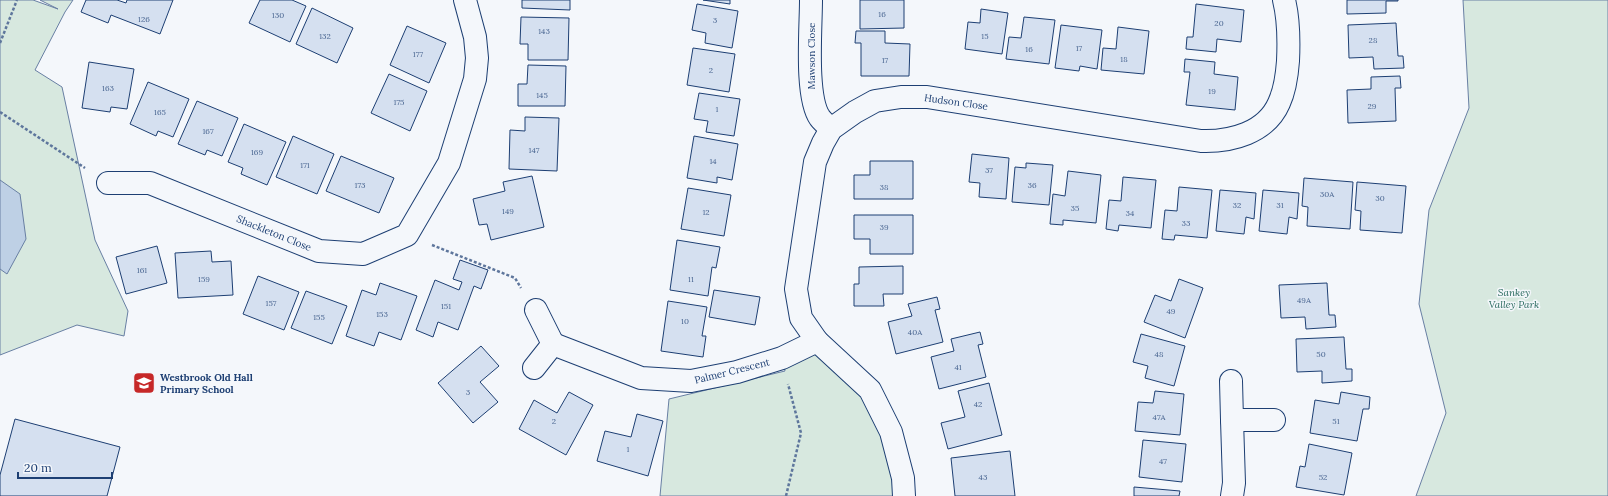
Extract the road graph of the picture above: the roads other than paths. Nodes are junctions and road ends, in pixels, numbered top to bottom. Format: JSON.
{"nodes":[{"id":1,"x":465,"y":0,"type":"edge"},
{"id":2,"x":811,"y":0,"type":"edge"},
{"id":3,"x":1284,"y":0,"type":"edge"},
{"id":4,"x":831,"y":129,"type":"junction"},
{"id":5,"x":108,"y":183,"type":"road end"},
{"id":6,"x":536,"y":310,"type":"road end"},
{"id":7,"x":817,"y":341,"type":"junction"},
{"id":8,"x":553,"y":344,"type":"junction"},
{"id":9,"x":534,"y":368,"type":"dead end"},
{"id":10,"x":1231,"y":382,"type":"dead end"},
{"id":11,"x":1232,"y":420,"type":"junction"},
{"id":12,"x":1274,"y":420,"type":"dead end"},
{"id":13,"x":904,"y":496,"type":"edge"},
{"id":14,"x":1232,"y":496,"type":"edge"}],
"edges":[{"from":1,"to":5,"type":"street","name":"Shackleton Close"},
{"from":2,"to":4,"type":"street","name":"Mawson Close"},
{"from":3,"to":4,"type":"street","name":"Hudson Close"},
{"from":4,"to":7,"type":"street","name":"Hudson Close"},
{"from":6,"to":8,"type":"street"},
{"from":7,"to":8,"type":"street","name":"Palmer Crescent"},
{"from":7,"to":13,"type":"street","name":"Hudson Close"},
{"from":8,"to":9,"type":"street"},
{"from":10,"to":11,"type":"street"},
{"from":11,"to":12,"type":"street"},
{"from":11,"to":14,"type":"street"}]}
